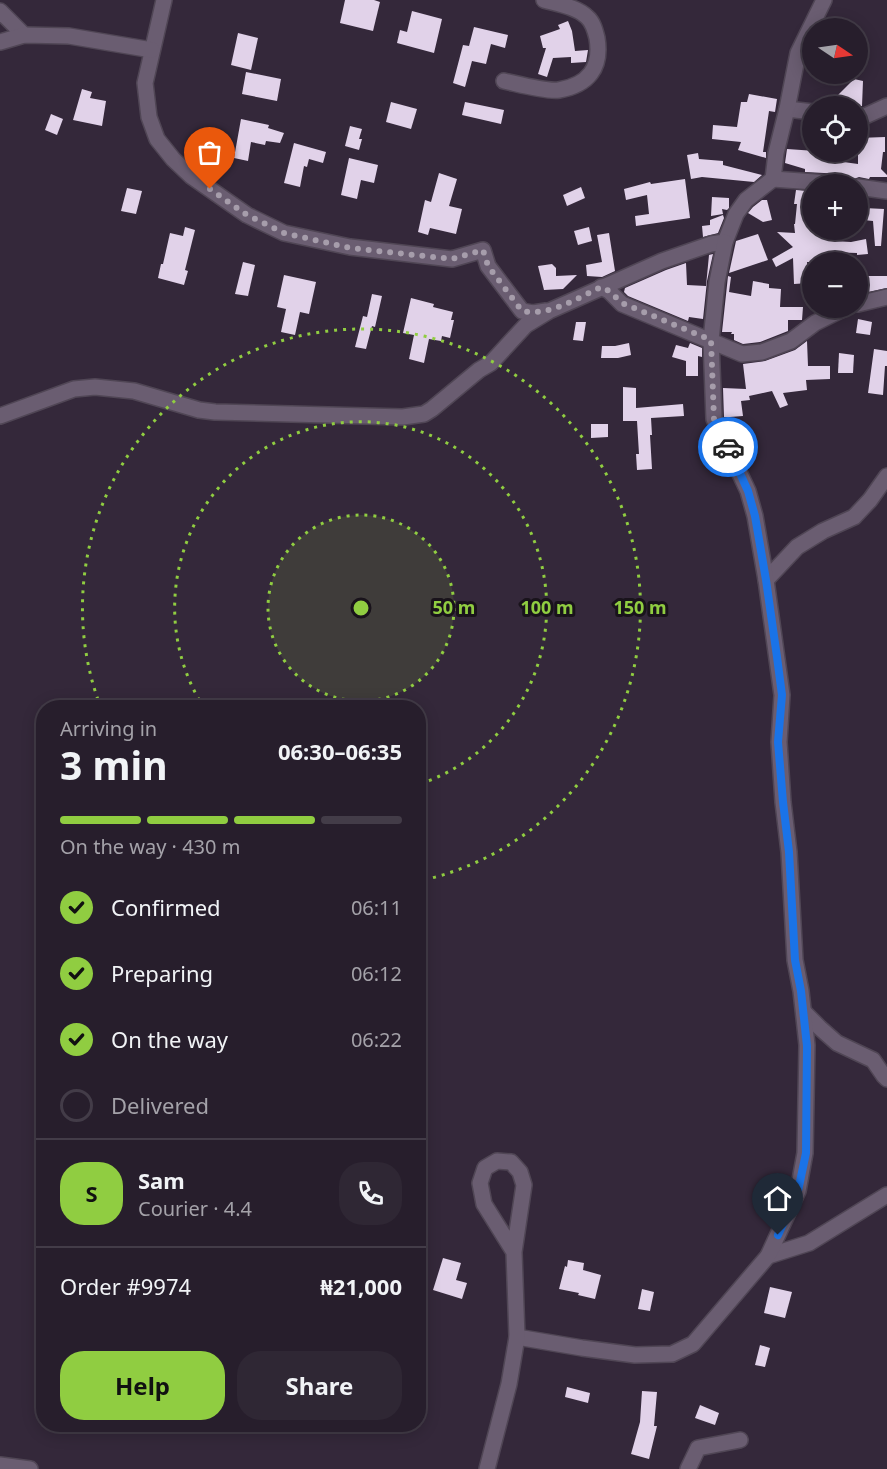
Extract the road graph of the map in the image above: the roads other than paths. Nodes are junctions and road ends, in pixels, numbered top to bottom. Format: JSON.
{"nodes":[{"id":1,"x":164,"y":0,"type":"edge"},
{"id":2,"x":544,"y":0,"type":"edge"},
{"id":3,"x":824,"y":0,"type":"edge"},
{"id":4,"x":0,"y":11,"type":"edge"},
{"id":5,"x":24,"y":35,"type":"junction"},
{"id":6,"x":0,"y":42,"type":"edge"},
{"id":7,"x":152,"y":50,"type":"junction"},
{"id":8,"x":504,"y":81,"type":"dead end"},
{"id":9,"x":887,"y":106,"type":"edge"},
{"id":10,"x":787,"y":109,"type":"junction"},
{"id":11,"x":802,"y":111,"type":"edge"},
{"id":12,"x":868,"y":115,"type":"edge"},
{"id":13,"x":773,"y":179,"type":"junction"},
{"id":14,"x":802,"y":181,"type":"edge"},
{"id":15,"x":868,"y":188,"type":"edge"},
{"id":16,"x":887,"y":191,"type":"edge"},
{"id":17,"x":725,"y":242,"type":"junction"},
{"id":18,"x":601,"y":287,"type":"junction"},
{"id":19,"x":887,"y":297,"type":"edge"},
{"id":20,"x":868,"y":302,"type":"edge"},
{"id":21,"x":549,"y":311,"type":"junction"},
{"id":22,"x":825,"y":318,"type":"edge"},
{"id":23,"x":711,"y":340,"type":"junction"},
{"id":24,"x":0,"y":416,"type":"edge"},
{"id":25,"x":887,"y":476,"type":"edge"},
{"id":26,"x":766,"y":580,"type":"junction"},
{"id":27,"x":804,"y":1012,"type":"junction"},
{"id":28,"x":887,"y":1079,"type":"edge"},
{"id":29,"x":887,"y":1196,"type":"edge"},
{"id":30,"x":514,"y":1252,"type":"junction"},
{"id":31,"x":768,"y":1256,"type":"junction"},
{"id":32,"x":517,"y":1337,"type":"junction"},
{"id":33,"x":740,"y":1440,"type":"dead end"},
{"id":34,"x":0,"y":1465,"type":"edge"},
{"id":35,"x":30,"y":1469,"type":"edge"},
{"id":36,"x":487,"y":1469,"type":"edge"},
{"id":37,"x":688,"y":1469,"type":"edge"}],
"edges":[{"from":1,"to":7,"type":"street"},
{"from":2,"to":8,"type":"street"},
{"from":3,"to":10,"type":"street"},
{"from":4,"to":5,"type":"street"},
{"from":5,"to":6,"type":"street"},
{"from":5,"to":7,"type":"street"},
{"from":7,"to":21,"type":"street"},
{"from":9,"to":12,"type":"street"},
{"from":10,"to":11,"type":"street"},
{"from":10,"to":13,"type":"street"},
{"from":13,"to":14,"type":"street"},
{"from":13,"to":17,"type":"street"},
{"from":15,"to":16,"type":"street"},
{"from":17,"to":18,"type":"street"},
{"from":17,"to":23,"type":"street"},
{"from":18,"to":21,"type":"street"},
{"from":18,"to":23,"type":"street"},
{"from":19,"to":20,"type":"street"},
{"from":21,"to":24,"type":"street"},
{"from":22,"to":23,"type":"street"},
{"from":23,"to":26,"type":"street"},
{"from":25,"to":26,"type":"street"},
{"from":26,"to":27,"type":"street"},
{"from":27,"to":28,"type":"street"},
{"from":27,"to":31,"type":"street"},
{"from":29,"to":31,"type":"street"},
{"from":30,"to":30,"type":"street"},
{"from":30,"to":32,"type":"street"},
{"from":31,"to":32,"type":"street"},
{"from":32,"to":36,"type":"street"},
{"from":33,"to":37,"type":"street"},
{"from":34,"to":35,"type":"street"}]}
